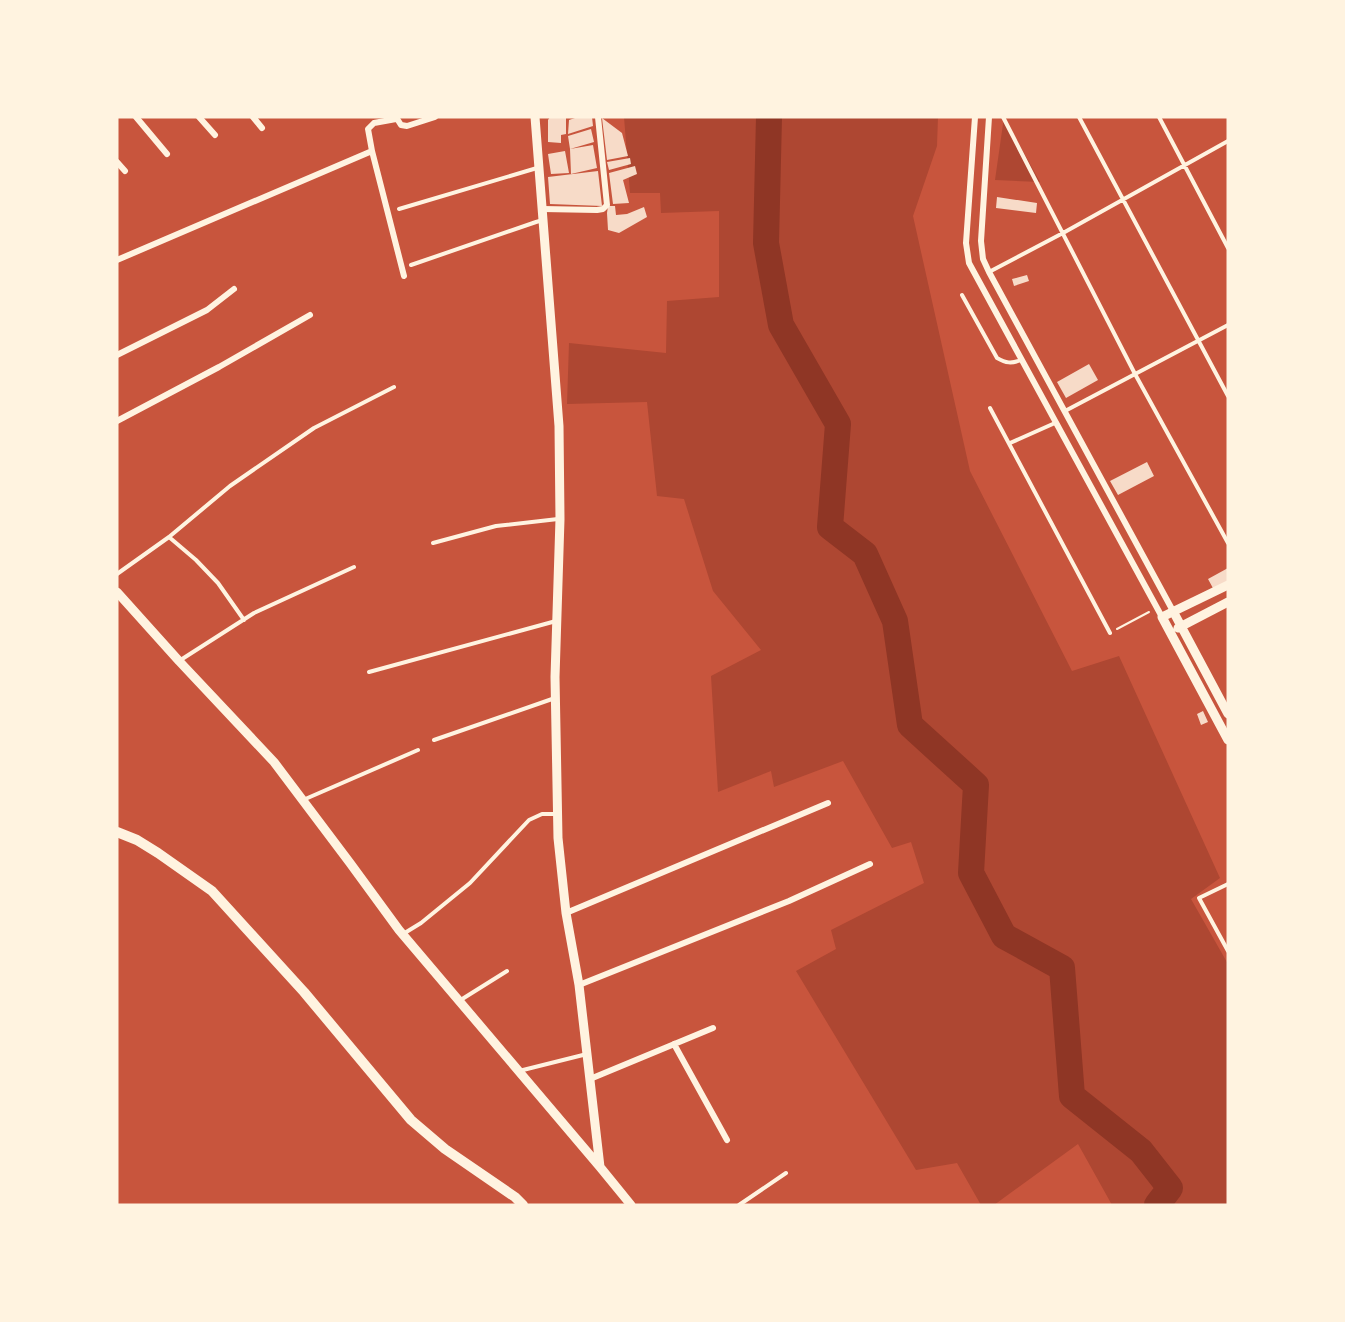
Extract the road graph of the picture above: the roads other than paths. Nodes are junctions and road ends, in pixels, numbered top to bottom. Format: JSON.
{"nodes":[{"id":1,"x":136,"y":117,"type":"edge"},
{"id":2,"x":199,"y":117,"type":"edge"},
{"id":3,"x":253,"y":117,"type":"edge"},
{"id":4,"x":435,"y":117,"type":"edge"},
{"id":5,"x":535,"y":117,"type":"edge"},
{"id":6,"x":598,"y":117,"type":"edge"},
{"id":7,"x":975,"y":117,"type":"edge"},
{"id":8,"x":989,"y":117,"type":"edge"},
{"id":9,"x":1003,"y":117,"type":"edge"},
{"id":10,"x":1079,"y":117,"type":"edge"},
{"id":11,"x":1159,"y":117,"type":"edge"},
{"id":12,"x":396,"y":118,"type":"edge"},
{"id":13,"x":262,"y":128,"type":"dead end"},
{"id":14,"x":215,"y":135,"type":"dead end"},
{"id":15,"x":1228,"y":141,"type":"edge"},
{"id":16,"x":372,"y":152,"type":"junction"},
{"id":17,"x":167,"y":154,"type":"dead end"},
{"id":18,"x":117,"y":162,"type":"edge"},
{"id":19,"x":1184,"y":165,"type":"junction"},
{"id":20,"x":539,"y":168,"type":"junction"},
{"id":21,"x":124,"y":171,"type":"dead end"},
{"id":22,"x":1123,"y":199,"type":"junction"},
{"id":23,"x":399,"y":209,"type":"dead end"},
{"id":24,"x":543,"y":209,"type":"junction"},
{"id":25,"x":543,"y":220,"type":"junction"},
{"id":26,"x":1063,"y":233,"type":"junction"},
{"id":27,"x":1228,"y":248,"type":"edge"},
{"id":28,"x":117,"y":260,"type":"edge"},
{"id":29,"x":411,"y":265,"type":"dead end"},
{"id":30,"x":989,"y":272,"type":"junction"},
{"id":31,"x":404,"y":276,"type":"dead end"},
{"id":32,"x":234,"y":289,"type":"dead end"},
{"id":33,"x":962,"y":294,"type":"dead end"},
{"id":34,"x":310,"y":315,"type":"dead end"},
{"id":35,"x":1228,"y":325,"type":"edge"},
{"id":36,"x":1198,"y":341,"type":"junction"},
{"id":37,"x":117,"y":355,"type":"edge"},
{"id":38,"x":1022,"y":359,"type":"junction"},
{"id":39,"x":1136,"y":374,"type":"junction"},
{"id":40,"x":394,"y":387,"type":"dead end"},
{"id":41,"x":1051,"y":387,"type":"junction"},
{"id":42,"x":1040,"y":393,"type":"junction"},
{"id":43,"x":1228,"y":396,"type":"edge"},
{"id":44,"x":990,"y":408,"type":"dead end"},
{"id":45,"x":1064,"y":411,"type":"junction"},
{"id":46,"x":117,"y":422,"type":"edge"},
{"id":47,"x":1056,"y":422,"type":"junction"},
{"id":48,"x":1010,"y":443,"type":"junction"},
{"id":49,"x":560,"y":519,"type":"junction"},
{"id":50,"x":170,"y":537,"type":"junction"},
{"id":51,"x":433,"y":543,"type":"dead end"},
{"id":52,"x":1228,"y":543,"type":"edge"},
{"id":53,"x":354,"y":567,"type":"dead end"},
{"id":54,"x":117,"y":574,"type":"edge"},
{"id":55,"x":1228,"y":585,"type":"edge"},
{"id":56,"x":117,"y":592,"type":"edge"},
{"id":57,"x":1228,"y":602,"type":"edge"},
{"id":58,"x":1173,"y":611,"type":"junction"},
{"id":59,"x":1162,"y":617,"type":"junction"},
{"id":60,"x":244,"y":620,"type":"junction"},
{"id":61,"x":557,"y":620,"type":"junction"},
{"id":62,"x":1181,"y":627,"type":"junction"},
{"id":63,"x":1170,"y":632,"type":"junction"},
{"id":64,"x":1110,"y":633,"type":"road end"},
{"id":65,"x":179,"y":661,"type":"junction"},
{"id":66,"x":369,"y":672,"type":"dead end"},
{"id":67,"x":555,"y":697,"type":"junction"},
{"id":68,"x":1228,"y":714,"type":"edge"},
{"id":69,"x":434,"y":740,"type":"dead end"},
{"id":70,"x":1228,"y":740,"type":"edge"},
{"id":71,"x":418,"y":750,"type":"dead end"},
{"id":72,"x":302,"y":800,"type":"junction"},
{"id":73,"x":828,"y":803,"type":"dead end"},
{"id":74,"x":557,"y":814,"type":"junction"},
{"id":75,"x":117,"y":832,"type":"edge"},
{"id":76,"x":870,"y":864,"type":"dead end"},
{"id":77,"x":1228,"y":884,"type":"edge"},
{"id":78,"x":566,"y":913,"type":"junction"},
{"id":79,"x":402,"y":935,"type":"junction"},
{"id":80,"x":1228,"y":951,"type":"edge"},
{"id":81,"x":507,"y":971,"type":"dead end"},
{"id":82,"x":579,"y":985,"type":"junction"},
{"id":83,"x":459,"y":1001,"type":"junction"},
{"id":84,"x":713,"y":1028,"type":"dead end"},
{"id":85,"x":674,"y":1044,"type":"junction"},
{"id":86,"x":587,"y":1054,"type":"junction"},
{"id":87,"x":518,"y":1071,"type":"junction"},
{"id":88,"x":590,"y":1079,"type":"junction"},
{"id":89,"x":727,"y":1140,"type":"dead end"},
{"id":90,"x":600,"y":1167,"type":"junction"},
{"id":91,"x":786,"y":1173,"type":"dead end"},
{"id":92,"x":523,"y":1205,"type":"edge"},
{"id":93,"x":631,"y":1205,"type":"edge"},
{"id":94,"x":739,"y":1205,"type":"edge"}],
"edges":[{"from":1,"to":17,"type":"street"},
{"from":2,"to":14,"type":"street"},
{"from":3,"to":13,"type":"street"},
{"from":4,"to":12,"type":"street"},
{"from":5,"to":20,"type":"street"},
{"from":6,"to":24,"type":"street"},
{"from":7,"to":38,"type":"street"},
{"from":8,"to":30,"type":"street"},
{"from":9,"to":26,"type":"lane"},
{"from":10,"to":22,"type":"lane"},
{"from":11,"to":19,"type":"lane"},
{"from":12,"to":16,"type":"street"},
{"from":15,"to":19,"type":"lane"},
{"from":16,"to":28,"type":"street"},
{"from":16,"to":31,"type":"street"},
{"from":18,"to":21,"type":"street"},
{"from":19,"to":22,"type":"lane"},
{"from":19,"to":27,"type":"lane"},
{"from":20,"to":23,"type":"lane"},
{"from":20,"to":24,"type":"street"},
{"from":22,"to":26,"type":"lane"},
{"from":22,"to":36,"type":"lane"},
{"from":24,"to":25,"type":"street"},
{"from":25,"to":29,"type":"lane"},
{"from":25,"to":49,"type":"street"},
{"from":26,"to":30,"type":"lane"},
{"from":26,"to":39,"type":"lane"},
{"from":30,"to":41,"type":"street"},
{"from":32,"to":37,"type":"street"},
{"from":33,"to":38,"type":"lane"},
{"from":34,"to":46,"type":"street"},
{"from":35,"to":36,"type":"lane"},
{"from":36,"to":39,"type":"lane"},
{"from":36,"to":43,"type":"lane"},
{"from":38,"to":42,"type":"street"},
{"from":39,"to":45,"type":"lane"},
{"from":39,"to":52,"type":"lane"},
{"from":40,"to":50,"type":"lane"},
{"from":41,"to":42,"type":"street"},
{"from":41,"to":45,"type":"street"},
{"from":42,"to":47,"type":"street"},
{"from":44,"to":48,"type":"lane"},
{"from":45,"to":58,"type":"street"},
{"from":47,"to":48,"type":"lane"},
{"from":47,"to":59,"type":"street"},
{"from":48,"to":64,"type":"lane"},
{"from":49,"to":51,"type":"lane"},
{"from":49,"to":61,"type":"street"},
{"from":50,"to":54,"type":"lane"},
{"from":50,"to":60,"type":"lane"},
{"from":53,"to":60,"type":"lane"},
{"from":55,"to":58,"type":"street"},
{"from":56,"to":65,"type":"street"},
{"from":57,"to":62,"type":"street"},
{"from":58,"to":59,"type":"street"},
{"from":58,"to":62,"type":"street"},
{"from":59,"to":63,"type":"street"},
{"from":60,"to":65,"type":"lane"},
{"from":61,"to":66,"type":"lane"},
{"from":61,"to":67,"type":"street"},
{"from":62,"to":63,"type":"street"},
{"from":62,"to":68,"type":"street"},
{"from":63,"to":70,"type":"street"},
{"from":65,"to":72,"type":"street"},
{"from":67,"to":69,"type":"lane"},
{"from":67,"to":74,"type":"street"},
{"from":71,"to":72,"type":"lane"},
{"from":72,"to":79,"type":"street"},
{"from":73,"to":78,"type":"street"},
{"from":74,"to":78,"type":"street"},
{"from":74,"to":79,"type":"lane"},
{"from":75,"to":92,"type":"main road"},
{"from":76,"to":82,"type":"street"},
{"from":77,"to":80,"type":"lane"},
{"from":78,"to":82,"type":"street"},
{"from":79,"to":83,"type":"street"},
{"from":81,"to":83,"type":"lane"},
{"from":82,"to":86,"type":"street"},
{"from":83,"to":87,"type":"street"},
{"from":84,"to":85,"type":"street"},
{"from":85,"to":88,"type":"street"},
{"from":85,"to":89,"type":"street"},
{"from":86,"to":87,"type":"lane"},
{"from":86,"to":88,"type":"street"},
{"from":87,"to":90,"type":"street"},
{"from":88,"to":90,"type":"street"},
{"from":90,"to":93,"type":"street"},
{"from":91,"to":94,"type":"lane"}]}
